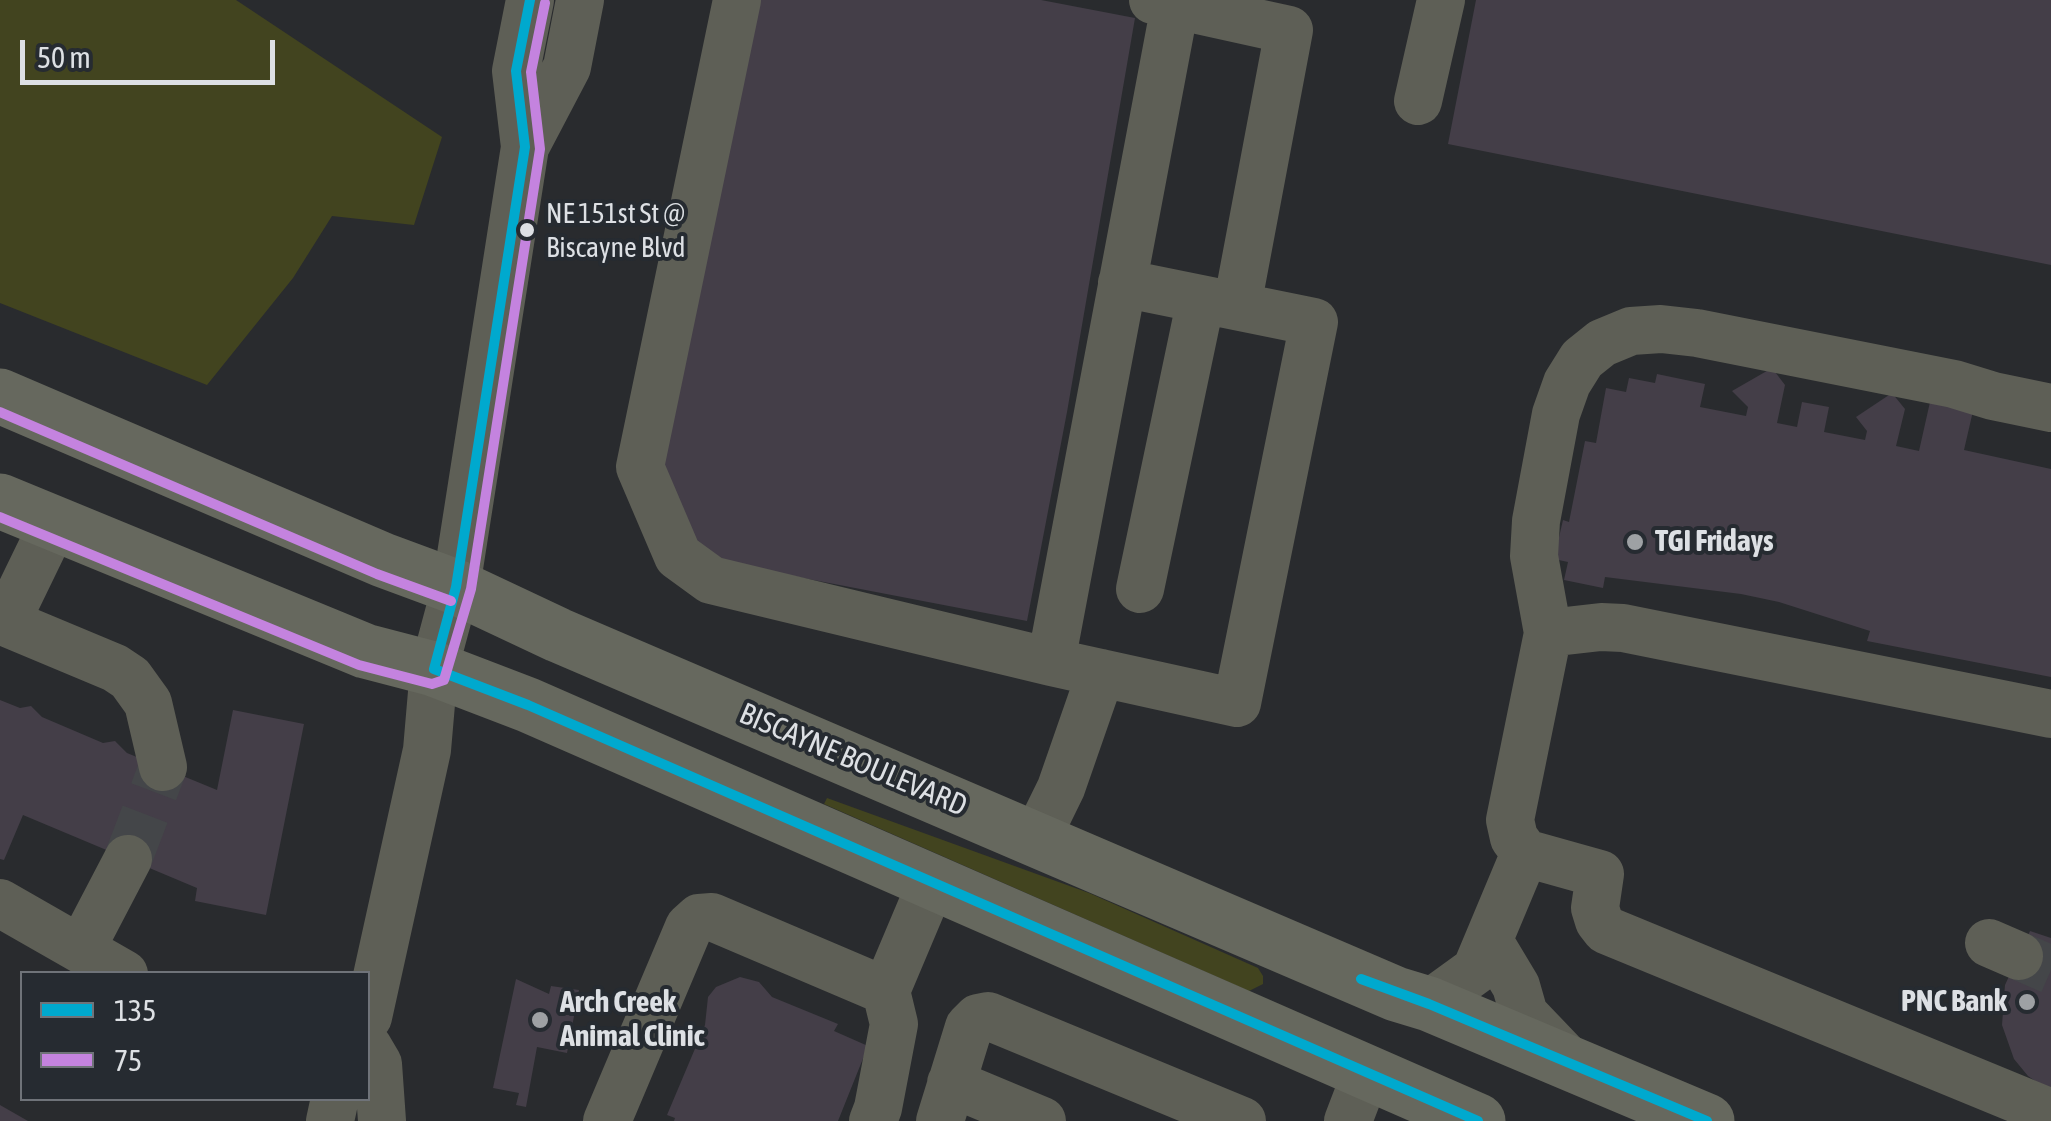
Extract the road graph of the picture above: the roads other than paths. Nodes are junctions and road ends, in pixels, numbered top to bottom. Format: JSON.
{"nodes":[{"id":1,"x":530,"y":0,"type":"edge"},
{"id":2,"x":580,"y":0,"type":"edge"},
{"id":3,"x":737,"y":0,"type":"edge"},
{"id":4,"x":1442,"y":0,"type":"edge"},
{"id":5,"x":1167,"y":1,"type":"edge"},
{"id":6,"x":1418,"y":101,"type":"dead end"},
{"id":7,"x":525,"y":147,"type":"junction"},
{"id":8,"x":1122,"y":284,"type":"junction"},
{"id":9,"x":1219,"y":303,"type":"junction"},
{"id":10,"x":0,"y":396,"type":"edge"},
{"id":11,"x":2051,"y":408,"type":"edge"},
{"id":12,"x":1084,"y":488,"type":"junction"},
{"id":13,"x":0,"y":501,"type":"edge"},
{"id":14,"x":1159,"y":502,"type":"junction"},
{"id":15,"x":54,"y":523,"type":"junction"},
{"id":16,"x":456,"y":586,"type":"junction"},
{"id":17,"x":1140,"y":588,"type":"dead end"},
{"id":18,"x":3,"y":621,"type":"edge"},
{"id":19,"x":1548,"y":633,"type":"junction"},
{"id":20,"x":1051,"y":662,"type":"junction"},
{"id":21,"x":434,"y":669,"type":"junction"},
{"id":22,"x":1101,"y":673,"type":"junction"},
{"id":23,"x":2051,"y":714,"type":"edge"},
{"id":24,"x":163,"y":768,"type":"tunnel mouth"},
{"id":25,"x":1036,"y":838,"type":"junction"},
{"id":26,"x":1525,"y":853,"type":"junction"},
{"id":27,"x":128,"y":858,"type":"tunnel mouth"},
{"id":28,"x":932,"y":882,"type":"junction"},
{"id":29,"x":0,"y":903,"type":"edge"},
{"id":30,"x":1489,"y":941,"type":"junction"},
{"id":31,"x":80,"y":949,"type":"junction"},
{"id":32,"x":119,"y":971,"type":"edge"},
{"id":33,"x":886,"y":991,"type":"junction"},
{"id":34,"x":1412,"y":999,"type":"junction"},
{"id":35,"x":370,"y":1008,"type":"edge"},
{"id":36,"x":370,"y":1051,"type":"edge"},
{"id":37,"x":1572,"y":1064,"type":"junction"},
{"id":38,"x":1357,"y":1098,"type":"edge"},
{"id":39,"x":946,"y":1102,"type":"edge"},
{"id":40,"x":2051,"y":1113,"type":"edge"},
{"id":41,"x":384,"y":1120,"type":"edge"},
{"id":42,"x":607,"y":1121,"type":"edge"},
{"id":43,"x":873,"y":1121,"type":"edge"},
{"id":44,"x":1042,"y":1121,"type":"edge"},
{"id":45,"x":1242,"y":1121,"type":"edge"},
{"id":46,"x":1478,"y":1121,"type":"edge"},
{"id":47,"x":1707,"y":1121,"type":"edge"}],
"edges":[{"from":1,"to":7,"type":"street"},
{"from":2,"to":7,"type":"street"},
{"from":3,"to":20,"type":"street"},
{"from":4,"to":6,"type":"street"},
{"from":5,"to":8,"type":"street"},
{"from":5,"to":9,"type":"street"},
{"from":7,"to":16,"type":"street"},
{"from":8,"to":9,"type":"street"},
{"from":8,"to":12,"type":"street"},
{"from":9,"to":14,"type":"street"},
{"from":9,"to":22,"type":"street"},
{"from":10,"to":16,"type":"main road","name":"BISCAYNE BOULEVARD"},
{"from":11,"to":19,"type":"street"},
{"from":12,"to":14,"type":"street"},
{"from":12,"to":20,"type":"street"},
{"from":13,"to":15,"type":"main road"},
{"from":14,"to":17,"type":"street"},
{"from":15,"to":18,"type":"street"},
{"from":15,"to":21,"type":"main road"},
{"from":16,"to":21,"type":"street"},
{"from":16,"to":25,"type":"main road","name":"BISCAYNE BOULEVARD"},
{"from":18,"to":24,"type":"street"},
{"from":19,"to":23,"type":"street"},
{"from":19,"to":26,"type":"street"},
{"from":20,"to":22,"type":"street"},
{"from":21,"to":28,"type":"main road"},
{"from":21,"to":35,"type":"street"},
{"from":22,"to":25,"type":"street"},
{"from":25,"to":34,"type":"main road","name":"BISCAYNE BOULEVARD"},
{"from":26,"to":30,"type":"street"},
{"from":26,"to":40,"type":"street"},
{"from":27,"to":31,"type":"street"},
{"from":28,"to":33,"type":"street"},
{"from":28,"to":38,"type":"main road"},
{"from":29,"to":31,"type":"street"},
{"from":30,"to":34,"type":"street"},
{"from":30,"to":37,"type":"street"},
{"from":31,"to":32,"type":"street"},
{"from":33,"to":42,"type":"street"},
{"from":33,"to":43,"type":"street"},
{"from":34,"to":37,"type":"main road","name":"BISCAYNE BOULEVARD"},
{"from":34,"to":38,"type":"main road"},
{"from":36,"to":41,"type":"street"},
{"from":37,"to":47,"type":"main road","name":"BISCAYNE BOULEVARD"},
{"from":38,"to":46,"type":"main road"},
{"from":39,"to":44,"type":"street"},
{"from":39,"to":45,"type":"street"}]}
